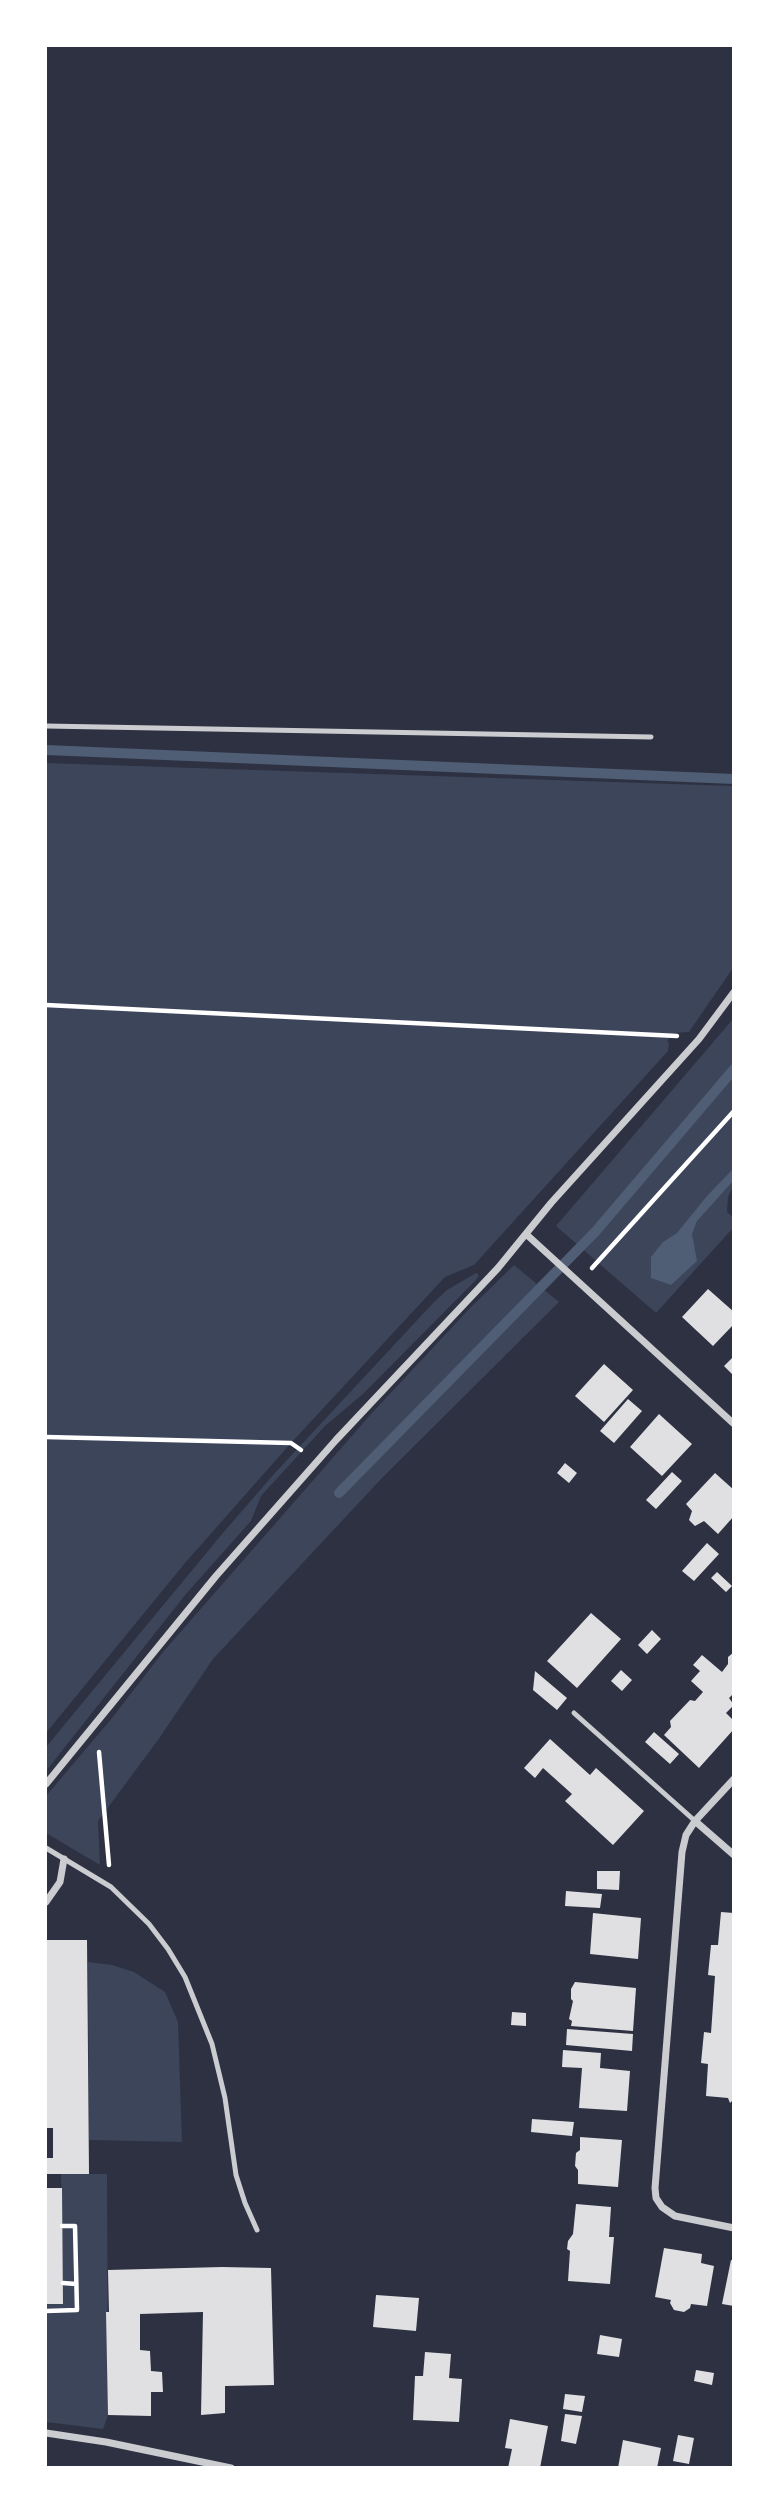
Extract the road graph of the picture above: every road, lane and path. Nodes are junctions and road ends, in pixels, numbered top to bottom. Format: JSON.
{"nodes":[{"id":1,"x":46,"y":726,"type":"edge"},
{"id":2,"x":651,"y":737,"type":"dead end"},
{"id":3,"x":733,"y":992,"type":"edge"},
{"id":4,"x":46,"y":1005,"type":"edge"},
{"id":5,"x":699,"y":1039,"type":"junction"},
{"id":6,"x":733,"y":1111,"type":"edge"},
{"id":7,"x":526,"y":1234,"type":"junction"},
{"id":8,"x":579,"y":1282,"type":"junction"},
{"id":9,"x":733,"y":1424,"type":"edge"},
{"id":10,"x":46,"y":1437,"type":"edge"},
{"id":11,"x":291,"y":1443,"type":"dead end"},
{"id":12,"x":574,"y":1713,"type":"dead end"},
{"id":13,"x":102,"y":1714,"type":"junction"},
{"id":14,"x":733,"y":1779,"type":"edge"},
{"id":15,"x":46,"y":1784,"type":"edge"},
{"id":16,"x":695,"y":1821,"type":"junction"},
{"id":17,"x":46,"y":1848,"type":"edge"},
{"id":18,"x":733,"y":1855,"type":"edge"},
{"id":19,"x":64,"y":1859,"type":"junction"},
{"id":20,"x":111,"y":1887,"type":"junction"},
{"id":21,"x":46,"y":1902,"type":"edge"},
{"id":22,"x":62,"y":2226,"type":"dead end"},
{"id":23,"x":733,"y":2228,"type":"edge"},
{"id":24,"x":257,"y":2230,"type":"dead end"},
{"id":25,"x":63,"y":2283,"type":"dead end"},
{"id":26,"x":76,"y":2284,"type":"junction"},
{"id":27,"x":46,"y":2311,"type":"edge"},
{"id":28,"x":46,"y":2433,"type":"edge"},
{"id":29,"x":231,"y":2468,"type":"edge"}],
"edges":[{"from":1,"to":2,"type":"lane"},
{"from":3,"to":5,"type":"street"},
{"from":4,"to":5,"type":"path"},
{"from":5,"to":7,"type":"street"},
{"from":6,"to":8,"type":"path"},
{"from":7,"to":8,"type":"street"},
{"from":7,"to":13,"type":"street"},
{"from":8,"to":9,"type":"street"},
{"from":10,"to":11,"type":"path"},
{"from":12,"to":16,"type":"lane"},
{"from":13,"to":15,"type":"street"},
{"from":13,"to":20,"type":"path"},
{"from":14,"to":16,"type":"street"},
{"from":16,"to":18,"type":"street"},
{"from":16,"to":23,"type":"street"},
{"from":17,"to":19,"type":"lane"},
{"from":19,"to":20,"type":"lane"},
{"from":19,"to":21,"type":"street"},
{"from":20,"to":24,"type":"lane"},
{"from":22,"to":26,"type":"path"},
{"from":25,"to":26,"type":"path"},
{"from":26,"to":27,"type":"path"},
{"from":28,"to":29,"type":"street"}]}
